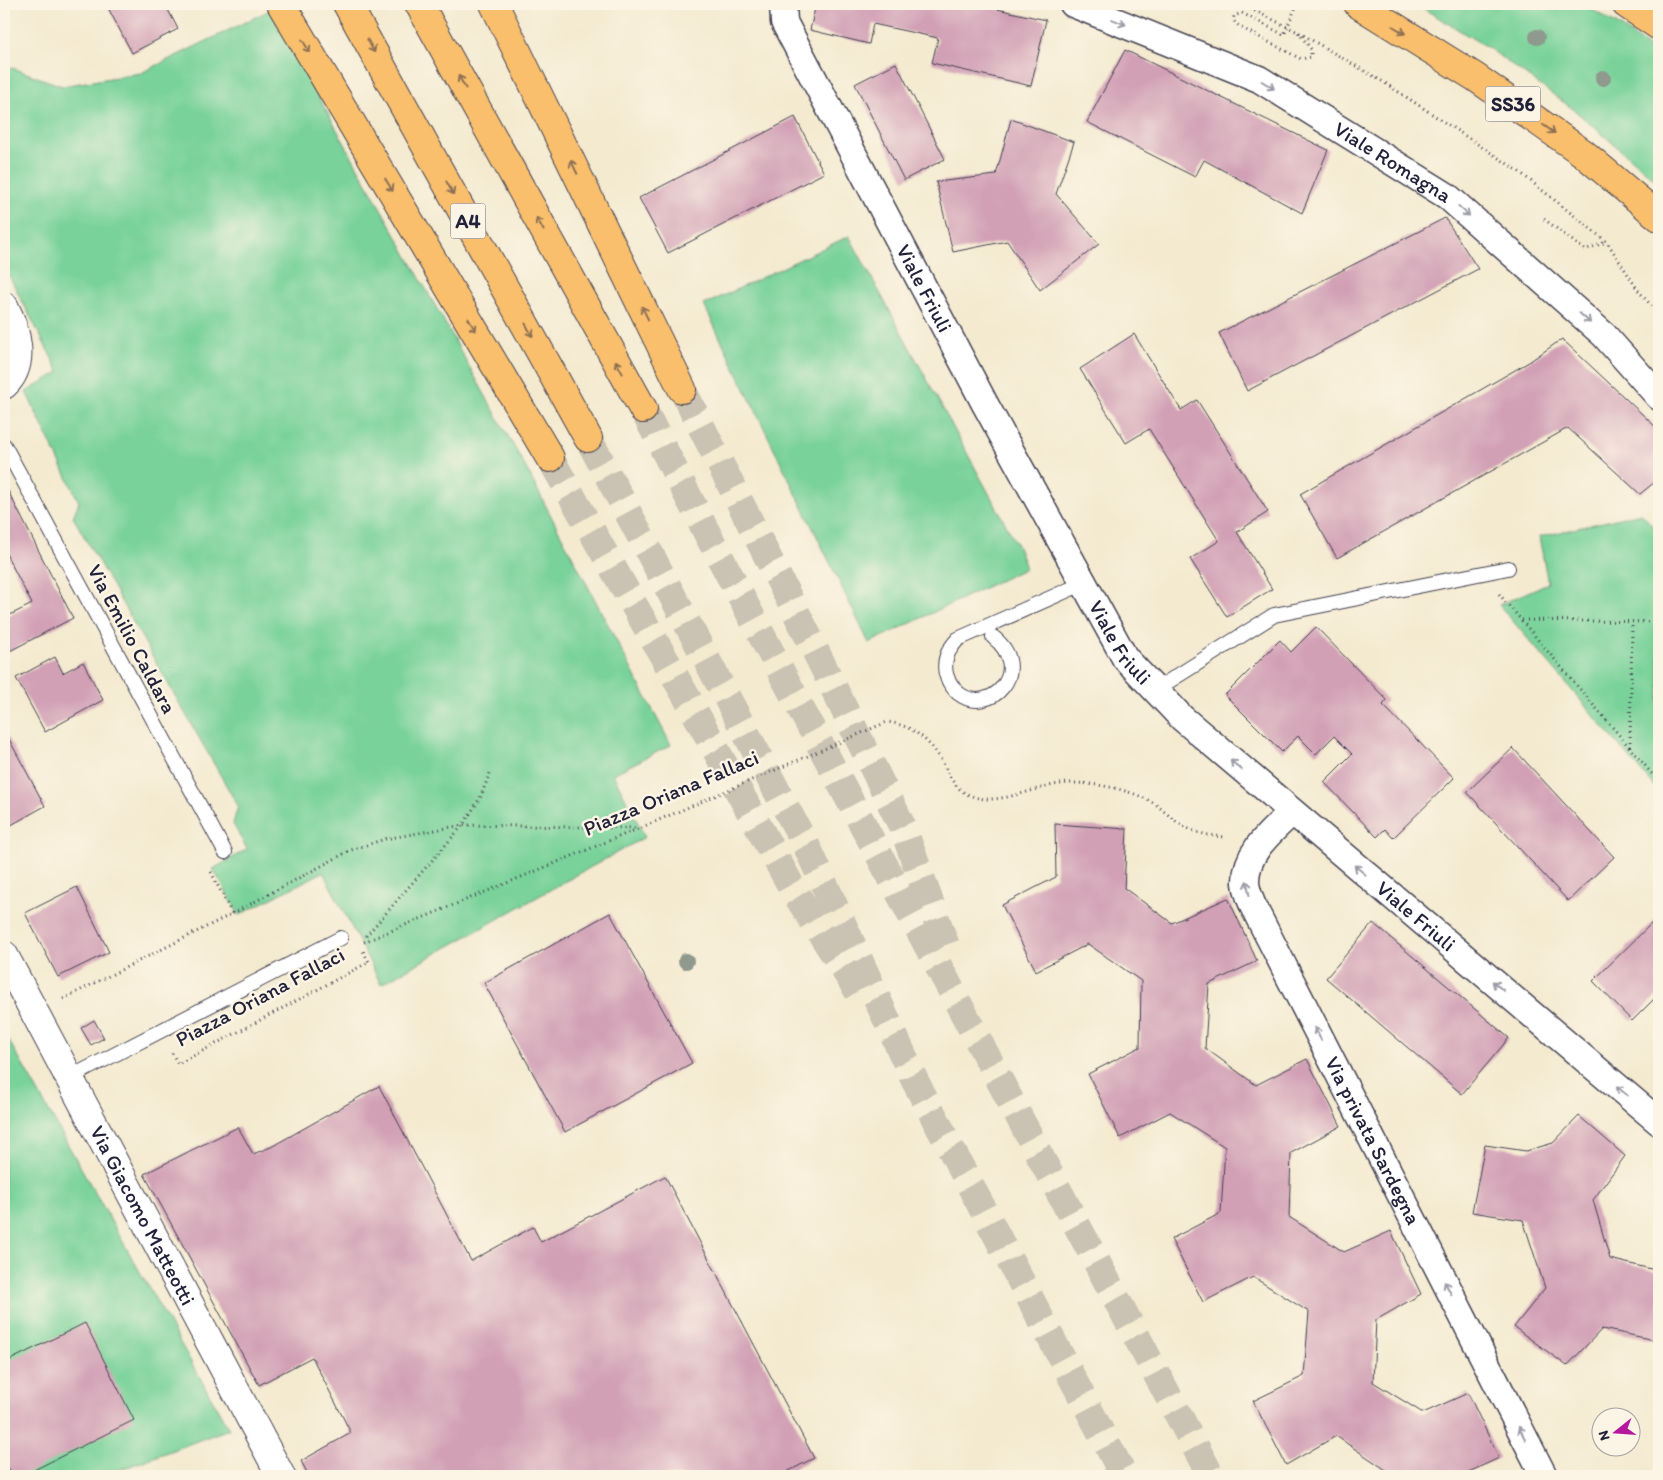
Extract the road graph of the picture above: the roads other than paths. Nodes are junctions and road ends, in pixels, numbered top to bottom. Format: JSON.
{"nodes":[{"id":1,"x":281,"y":4,"type":"edge"},
{"id":2,"x":347,"y":4,"type":"edge"},
{"id":3,"x":419,"y":4,"type":"edge"},
{"id":4,"x":494,"y":4,"type":"edge"},
{"id":5,"x":783,"y":4,"type":"edge"},
{"id":6,"x":1074,"y":4,"type":"edge"},
{"id":7,"x":1358,"y":4,"type":"edge"},
{"id":8,"x":1626,"y":4,"type":"edge"},
{"id":9,"x":1653,"y":4,"type":"edge"},
{"id":10,"x":1659,"y":24,"type":"edge"},
{"id":11,"x":1659,"y":217,"type":"edge"},
{"id":12,"x":4,"y":306,"type":"edge"},
{"id":13,"x":4,"y":385,"type":"edge"},
{"id":14,"x":682,"y":388,"type":"tunnel mouth"},
{"id":15,"x":1659,"y":397,"type":"edge"},
{"id":16,"x":643,"y":409,"type":"tunnel mouth"},
{"id":17,"x":588,"y":438,"type":"tunnel mouth"},
{"id":18,"x":4,"y":445,"type":"edge"},
{"id":19,"x":550,"y":458,"type":"tunnel mouth"},
{"id":20,"x":1508,"y":568,"type":"dead end"},
{"id":21,"x":1084,"y":584,"type":"junction"},
{"id":22,"x":993,"y":637,"type":"dead end"},
{"id":23,"x":1155,"y":690,"type":"junction"},
{"id":24,"x":1292,"y":812,"type":"junction"},
{"id":25,"x":225,"y":852,"type":"road end"},
{"id":26,"x":341,"y":938,"type":"dead end"},
{"id":27,"x":4,"y":955,"type":"edge"},
{"id":28,"x":69,"y":1078,"type":"junction"},
{"id":29,"x":1659,"y":1122,"type":"edge"},
{"id":30,"x":282,"y":1476,"type":"edge"},
{"id":31,"x":1544,"y":1476,"type":"edge"}],
"edges":[{"from":1,"to":19,"type":"highway","one_way":true},
{"from":2,"to":17,"type":"highway","number":"A4","one_way":true},
{"from":16,"to":3,"type":"highway","one_way":true},
{"from":14,"to":4,"type":"highway","one_way":true},
{"from":5,"to":21,"type":"street","name":"Viale Friuli"},
{"from":6,"to":15,"type":"street","name":"Viale Romagna","one_way":true},
{"from":7,"to":11,"type":"highway","number":"SS36","one_way":true},
{"from":8,"to":10,"type":"highway"},
{"from":9,"to":10,"type":"highway"},
{"from":12,"to":13,"type":"street"},
{"from":18,"to":25,"type":"lane","name":"Via Emilio Caldara"},
{"from":20,"to":23,"type":"lane"},
{"from":21,"to":22,"type":"lane"},
{"from":21,"to":23,"type":"street","name":"Viale Friuli"},
{"from":24,"to":23,"type":"street","name":"Viale Friuli","one_way":true},
{"from":29,"to":24,"type":"street","name":"Viale Friuli","one_way":true},
{"from":31,"to":24,"type":"street","name":"Via privata Sardegna","one_way":true},
{"from":26,"to":28,"type":"lane","name":"Piazza Oriana Fallaci"},
{"from":27,"to":28,"type":"street","name":"Via Giacomo Matteotti"},
{"from":28,"to":30,"type":"street","name":"Via Giacomo Matteotti"}]}
